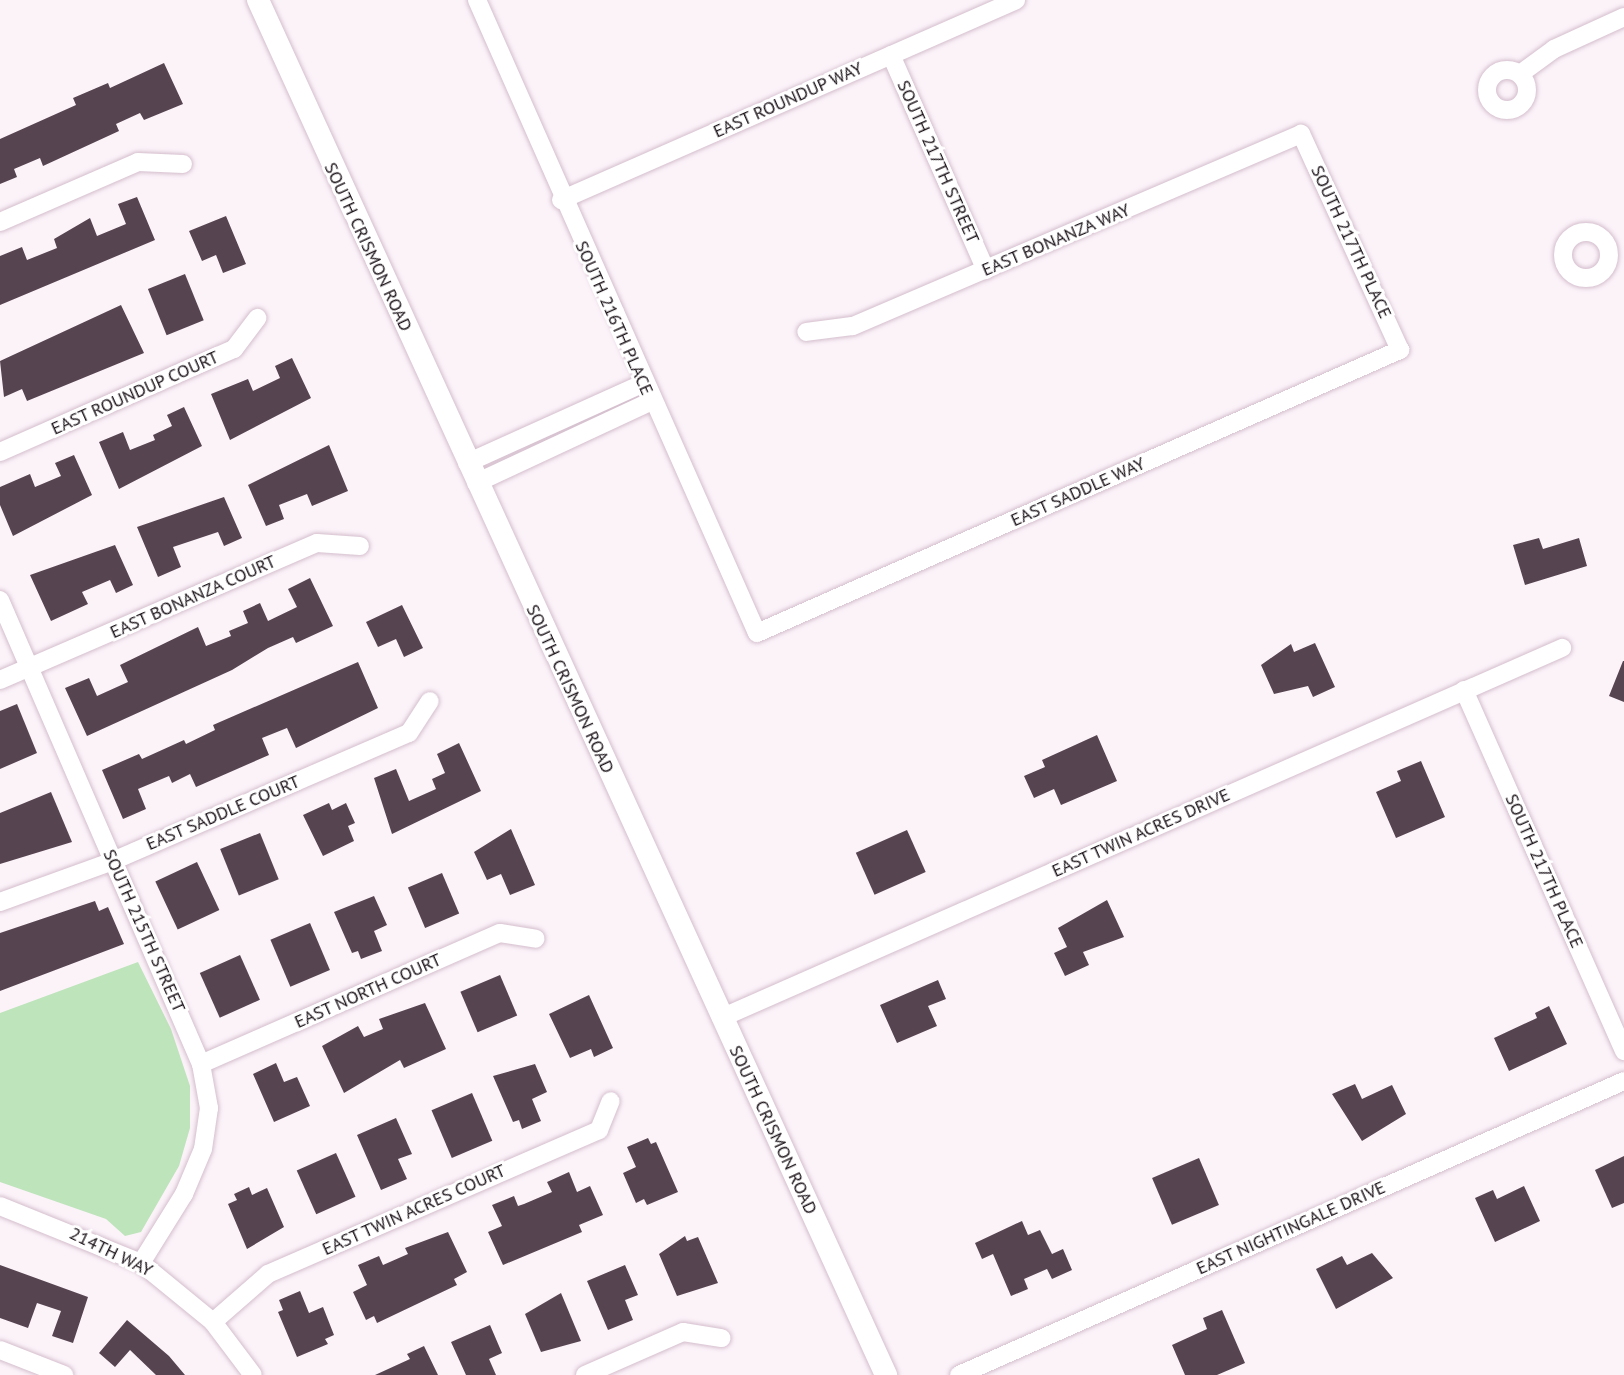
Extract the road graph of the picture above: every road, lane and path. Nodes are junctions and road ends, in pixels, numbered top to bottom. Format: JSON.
{"nodes":[{"id":1,"x":258,"y":0,"type":"edge"},
{"id":2,"x":477,"y":0,"type":"edge"},
{"id":3,"x":1016,"y":0,"type":"edge"},
{"id":4,"x":1624,"y":17,"type":"edge"},
{"id":5,"x":891,"y":55,"type":"junction"},
{"id":6,"x":1520,"y":74,"type":"dead end"},
{"id":7,"x":1301,"y":134,"type":"joint"},
{"id":8,"x":183,"y":164,"type":"dead end"},
{"id":9,"x":561,"y":200,"type":"junction"},
{"id":10,"x":0,"y":222,"type":"edge"},
{"id":11,"x":986,"y":270,"type":"junction"},
{"id":12,"x":257,"y":318,"type":"dead end"},
{"id":13,"x":806,"y":332,"type":"dead end"},
{"id":14,"x":1400,"y":350,"type":"joint"},
{"id":15,"x":644,"y":383,"type":"junction"},
{"id":16,"x":652,"y":401,"type":"junction"},
{"id":17,"x":0,"y":452,"type":"edge"},
{"id":18,"x":471,"y":473,"type":"junction"},
{"id":19,"x":360,"y":546,"type":"dead end"},
{"id":20,"x":0,"y":600,"type":"edge"},
{"id":21,"x":757,"y":633,"type":"joint"},
{"id":22,"x":1562,"y":648,"type":"dead end"},
{"id":23,"x":30,"y":669,"type":"junction"},
{"id":24,"x":0,"y":680,"type":"edge"},
{"id":25,"x":1464,"y":690,"type":"junction"},
{"id":26,"x":430,"y":701,"type":"dead end"},
{"id":27,"x":113,"y":861,"type":"junction"},
{"id":28,"x":0,"y":902,"type":"edge"},
{"id":29,"x":536,"y":939,"type":"dead end"},
{"id":30,"x":721,"y":1018,"type":"junction"},
{"id":31,"x":1624,"y":1051,"type":"edge"},
{"id":32,"x":201,"y":1064,"type":"junction"},
{"id":33,"x":1624,"y":1081,"type":"edge"},
{"id":34,"x":611,"y":1101,"type":"dead end"},
{"id":35,"x":0,"y":1206,"type":"edge"},
{"id":36,"x":141,"y":1263,"type":"junction"},
{"id":37,"x":213,"y":1322,"type":"junction"},
{"id":38,"x":722,"y":1338,"type":"dead end"},
{"id":39,"x":0,"y":1350,"type":"edge"},
{"id":40,"x":64,"y":1375,"type":"edge"},
{"id":41,"x":253,"y":1375,"type":"edge"},
{"id":42,"x":585,"y":1375,"type":"edge"},
{"id":43,"x":886,"y":1375,"type":"edge"},
{"id":44,"x":959,"y":1375,"type":"edge"}],
"edges":[{"from":1,"to":18,"type":"street","name":"SOUTH CRISMON ROAD"},
{"from":2,"to":9,"type":"street","name":"SOUTH 216TH PLACE"},
{"from":3,"to":5,"type":"street","name":"EAST ROUNDUP WAY"},
{"from":4,"to":6,"type":"street"},
{"from":5,"to":9,"type":"street","name":"EAST ROUNDUP WAY"},
{"from":5,"to":11,"type":"street","name":"SOUTH 217TH STREET"},
{"from":7,"to":11,"type":"street","name":"EAST BONANZA WAY"},
{"from":7,"to":14,"type":"street","name":"SOUTH 217TH PLACE"},
{"from":8,"to":10,"type":"street"},
{"from":9,"to":15,"type":"street","name":"SOUTH 216TH PLACE"},
{"from":11,"to":13,"type":"street","name":"EAST BONANZA WAY"},
{"from":12,"to":17,"type":"street","name":"EAST ROUNDUP COURT"},
{"from":14,"to":21,"type":"street","name":"EAST SADDLE WAY"},
{"from":15,"to":16,"type":"street","name":"SOUTH 216TH PLACE"},
{"from":15,"to":18,"type":"street"},
{"from":16,"to":18,"type":"street"},
{"from":16,"to":21,"type":"street","name":"SOUTH 216TH PLACE"},
{"from":18,"to":30,"type":"street","name":"SOUTH CRISMON ROAD"},
{"from":19,"to":23,"type":"street","name":"EAST BONANZA COURT"},
{"from":20,"to":23,"type":"street","name":"SOUTH 215TH STREET"},
{"from":22,"to":25,"type":"street","name":"EAST TWIN ACRES DRIVE"},
{"from":23,"to":24,"type":"street"},
{"from":23,"to":27,"type":"street","name":"SOUTH 215TH STREET"},
{"from":25,"to":30,"type":"street","name":"EAST TWIN ACRES DRIVE"},
{"from":25,"to":31,"type":"street","name":"SOUTH 217TH PLACE"},
{"from":26,"to":27,"type":"street","name":"EAST SADDLE COURT"},
{"from":27,"to":28,"type":"street","name":"EAST SADDLE COURT"},
{"from":27,"to":32,"type":"street","name":"SOUTH 215TH STREET"},
{"from":29,"to":32,"type":"street","name":"EAST NORTH COURT"},
{"from":30,"to":43,"type":"street","name":"SOUTH CRISMON ROAD"},
{"from":32,"to":36,"type":"street","name":"SOUTH 215TH STREET"},
{"from":33,"to":44,"type":"street","name":"EAST NIGHTINGALE DRIVE"},
{"from":34,"to":37,"type":"street","name":"EAST TWIN ACRES COURT"},
{"from":35,"to":36,"type":"street","name":"214TH WAY"},
{"from":36,"to":37,"type":"street","name":"214TH WAY"},
{"from":37,"to":41,"type":"street","name":"214TH WAY"},
{"from":38,"to":42,"type":"street"},
{"from":39,"to":40,"type":"street"}]}
